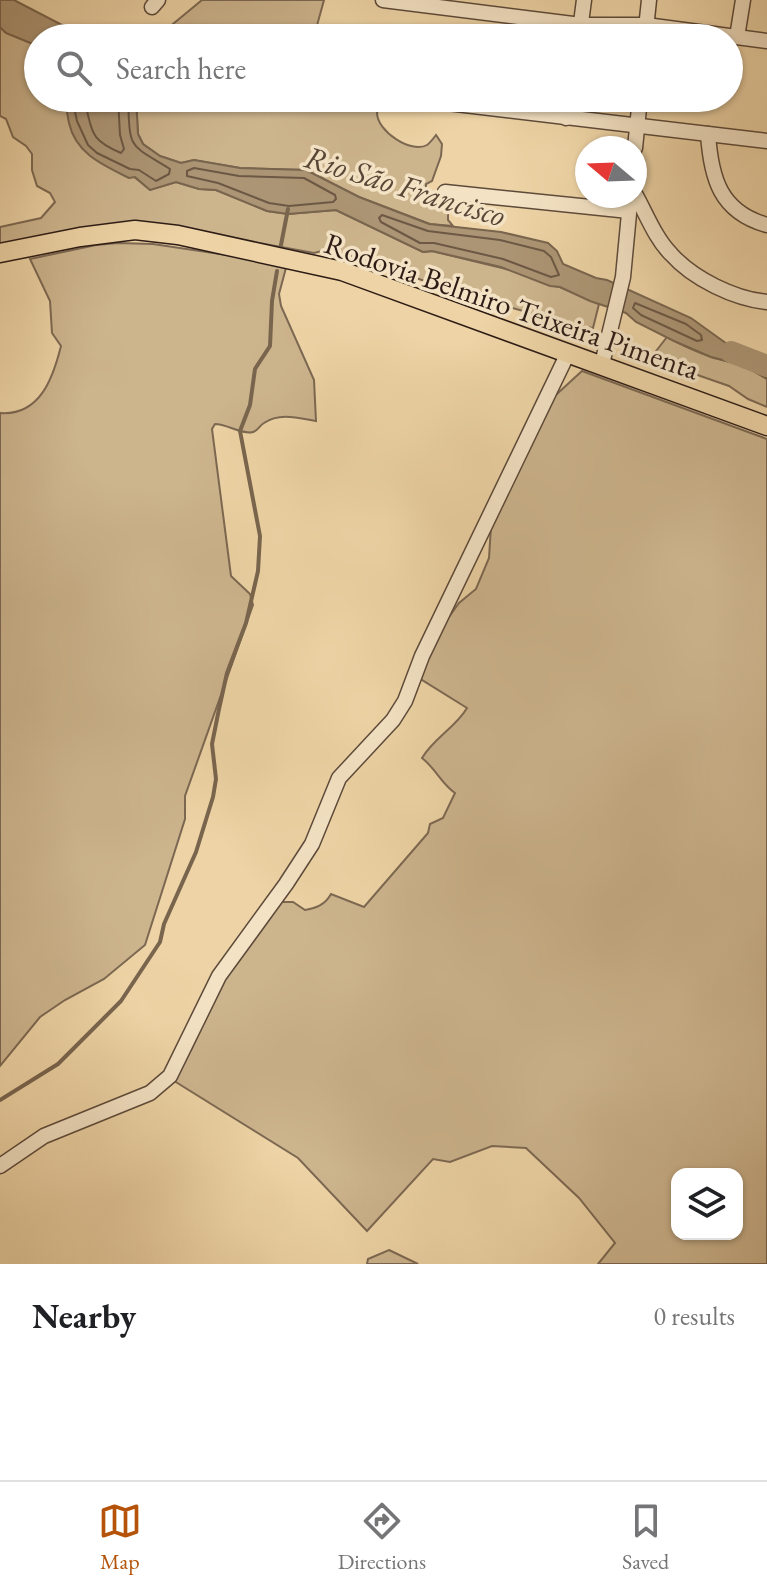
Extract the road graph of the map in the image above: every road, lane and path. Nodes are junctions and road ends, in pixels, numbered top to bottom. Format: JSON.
{"nodes":[{"id":1,"x":383,"y":0,"type":"edge"},
{"id":2,"x":584,"y":0,"type":"edge"},
{"id":3,"x":649,"y":0,"type":"edge"},
{"id":4,"x":743,"y":0,"type":"edge"},
{"id":5,"x":490,"y":7,"type":"edge"},
{"id":6,"x":551,"y":24,"type":"edge"},
{"id":7,"x":581,"y":24,"type":"edge"},
{"id":8,"x":647,"y":24,"type":"edge"},
{"id":9,"x":739,"y":24,"type":"edge"},
{"id":10,"x":743,"y":38,"type":"edge"},
{"id":11,"x":767,"y":41,"type":"edge"},
{"id":12,"x":518,"y":112,"type":"edge"},
{"id":13,"x":567,"y":112,"type":"edge"},
{"id":14,"x":639,"y":112,"type":"edge"},
{"id":15,"x":566,"y":118,"type":"junction"},
{"id":16,"x":637,"y":127,"type":"junction"},
{"id":17,"x":708,"y":134,"type":"junction"},
{"id":18,"x":636,"y":136,"type":"edge"},
{"id":19,"x":767,"y":141,"type":"edge"},
{"id":20,"x":445,"y":192,"type":"dead end"},
{"id":21,"x":575,"y":198,"type":"edge"},
{"id":22,"x":631,"y":208,"type":"edge"},
{"id":23,"x":638,"y":208,"type":"edge"},
{"id":24,"x":767,"y":225,"type":"edge"},
{"id":25,"x":0,"y":253,"type":"edge"},
{"id":26,"x":767,"y":302,"type":"edge"},
{"id":27,"x":568,"y":353,"type":"junction"},
{"id":28,"x":602,"y":364,"type":"junction"},
{"id":29,"x":767,"y":426,"type":"edge"},
{"id":30,"x":0,"y":1166,"type":"edge"}],
"edges":[{"from":1,"to":5,"type":"street"},
{"from":2,"to":7,"type":"street"},
{"from":3,"to":8,"type":"street"},
{"from":4,"to":9,"type":"street"},
{"from":5,"to":6,"type":"street"},
{"from":10,"to":11,"type":"street"},
{"from":12,"to":15,"type":"street"},
{"from":13,"to":15,"type":"street"},
{"from":14,"to":16,"type":"street"},
{"from":15,"to":16,"type":"street"},
{"from":16,"to":17,"type":"street"},
{"from":16,"to":18,"type":"street"},
{"from":17,"to":19,"type":"street"},
{"from":17,"to":24,"type":"street"},
{"from":20,"to":21,"type":"street"},
{"from":22,"to":28,"type":"street"},
{"from":23,"to":26,"type":"street"},
{"from":25,"to":27,"type":"main road","name":"Rodovia Belmiro Teixeira Pimenta"},
{"from":27,"to":28,"type":"main road","name":"Rodovia Belmiro Teixeira Pimenta"},
{"from":27,"to":30,"type":"street"},
{"from":28,"to":29,"type":"main road","name":"Rodovia Belmiro Teixeira Pimenta"}]}
